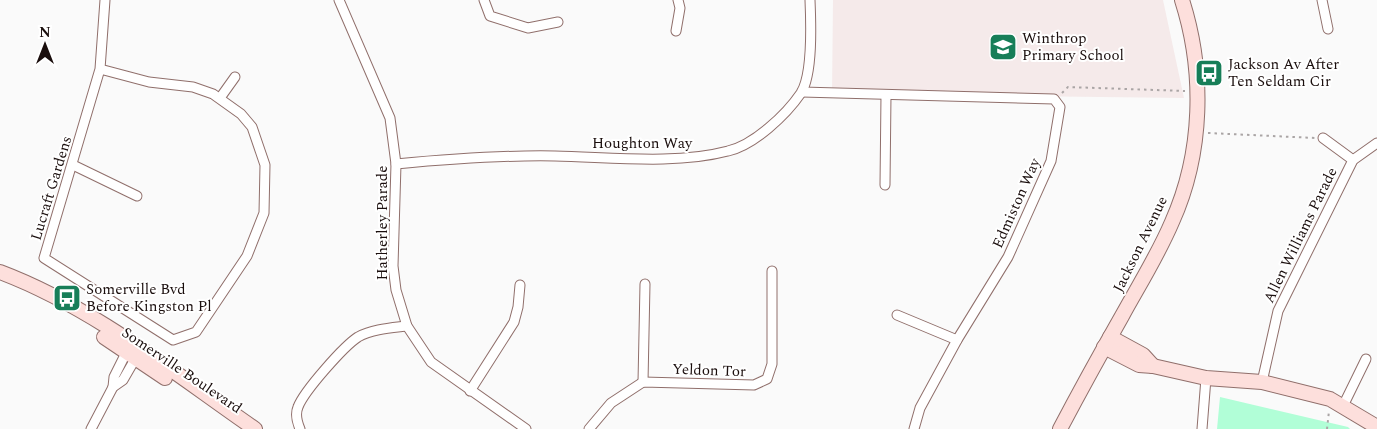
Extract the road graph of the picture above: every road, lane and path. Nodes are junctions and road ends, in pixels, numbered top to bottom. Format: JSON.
{"nodes":[{"id":1,"x":105,"y":0,"type":"edge"},
{"id":2,"x":339,"y":0,"type":"edge"},
{"id":3,"x":484,"y":0,"type":"edge"},
{"id":4,"x":678,"y":0,"type":"edge"},
{"id":5,"x":810,"y":0,"type":"edge"},
{"id":6,"x":1182,"y":0,"type":"edge"},
{"id":7,"x":1190,"y":0,"type":"edge"},
{"id":8,"x":1322,"y":0,"type":"edge"},
{"id":9,"x":558,"y":22,"type":"dead end"},
{"id":10,"x":1328,"y":29,"type":"dead end"},
{"id":11,"x":676,"y":31,"type":"dead end"},
{"id":12,"x":100,"y":69,"type":"junction"},
{"id":13,"x":235,"y":77,"type":"dead end"},
{"id":14,"x":1190,"y":91,"type":"dead end"},
{"id":15,"x":802,"y":92,"type":"junction"},
{"id":16,"x":886,"y":94,"type":"junction"},
{"id":17,"x":220,"y":98,"type":"junction"},
{"id":18,"x":1054,"y":99,"type":"junction"},
{"id":19,"x":1202,"y":133,"type":"junction"},
{"id":20,"x":1323,"y":138,"type":"joint"},
{"id":21,"x":1377,"y":143,"type":"edge"},
{"id":22,"x":1353,"y":160,"type":"junction"},
{"id":23,"x":396,"y":164,"type":"junction"},
{"id":24,"x":73,"y":165,"type":"junction"},
{"id":25,"x":885,"y":185,"type":"dead end"},
{"id":26,"x":137,"y":196,"type":"dead end"},
{"id":27,"x":772,"y":271,"type":"dead end"},
{"id":28,"x":0,"y":272,"type":"edge"},
{"id":29,"x":0,"y":280,"type":"edge"},
{"id":30,"x":646,"y":284,"type":"dead end"},
{"id":31,"x":520,"y":286,"type":"dead end"},
{"id":32,"x":897,"y":315,"type":"dead end"},
{"id":33,"x":407,"y":326,"type":"junction"},
{"id":34,"x":957,"y":340,"type":"junction"},
{"id":35,"x":1110,"y":344,"type":"junction"},
{"id":36,"x":134,"y":350,"type":"junction"},
{"id":37,"x":1366,"y":359,"type":"dead end"},
{"id":38,"x":1206,"y":378,"type":"junction"},
{"id":39,"x":643,"y":382,"type":"junction"},
{"id":40,"x":1262,"y":382,"type":"junction"},
{"id":41,"x":470,"y":391,"type":"junction"},
{"id":42,"x":1330,"y":398,"type":"junction"},
{"id":43,"x":1343,"y":406,"type":"junction"},
{"id":44,"x":1377,"y":427,"type":"edge"},
{"id":45,"x":91,"y":429,"type":"edge"},
{"id":46,"x":240,"y":429,"type":"edge"},
{"id":47,"x":255,"y":429,"type":"edge"},
{"id":48,"x":300,"y":429,"type":"edge"},
{"id":49,"x":526,"y":429,"type":"edge"},
{"id":50,"x":589,"y":429,"type":"edge"},
{"id":51,"x":914,"y":429,"type":"edge"},
{"id":52,"x":1060,"y":429,"type":"edge"},
{"id":53,"x":1067,"y":429,"type":"edge"},
{"id":54,"x":1202,"y":429,"type":"edge"},
{"id":55,"x":1327,"y":429,"type":"edge"}],
"edges":[{"from":1,"to":12,"type":"street","name":"Lucraft Gardens"},
{"from":2,"to":23,"type":"street","name":"Hatherley Parade"},
{"from":3,"to":9,"type":"street"},
{"from":4,"to":11,"type":"street"},
{"from":5,"to":15,"type":"street","name":"Houghton Way"},
{"from":6,"to":35,"type":"street","name":"Jackson Avenue"},
{"from":7,"to":19,"type":"street","name":"Jackson Avenue"},
{"from":8,"to":10,"type":"street"},
{"from":12,"to":17,"type":"street","name":"Lucraft Gardens"},
{"from":12,"to":24,"type":"street","name":"Lucraft Gardens"},
{"from":13,"to":17,"type":"street"},
{"from":14,"to":18,"type":"path"},
{"from":15,"to":16,"type":"street"},
{"from":15,"to":23,"type":"street","name":"Houghton Way"},
{"from":16,"to":18,"type":"street"},
{"from":16,"to":25,"type":"street"},
{"from":17,"to":24,"type":"street","name":"Lucraft Gardens"},
{"from":18,"to":34,"type":"street","name":"Edmiston Way"},
{"from":19,"to":20,"type":"path"},
{"from":19,"to":35,"type":"street","name":"Jackson Avenue"},
{"from":20,"to":22,"type":"street"},
{"from":21,"to":22,"type":"street","name":"Allen Williams Parade"},
{"from":22,"to":40,"type":"street","name":"Allen Williams Parade"},
{"from":23,"to":33,"type":"street","name":"Hatherley Parade"},
{"from":24,"to":26,"type":"street"},
{"from":27,"to":39,"type":"street","name":"Yeldon Tor"},
{"from":28,"to":36,"type":"street","name":"Somerville Boulevard"},
{"from":29,"to":36,"type":"street","name":"Somerville Boulevard"},
{"from":30,"to":39,"type":"street"},
{"from":31,"to":41,"type":"street"},
{"from":32,"to":34,"type":"street"},
{"from":33,"to":41,"type":"street","name":"Hatherley Parade"},
{"from":33,"to":48,"type":"street"},
{"from":34,"to":51,"type":"street","name":"Edmiston Way"},
{"from":35,"to":38,"type":"street"},
{"from":35,"to":52,"type":"street","name":"Jackson Avenue"},
{"from":35,"to":53,"type":"street","name":"Jackson Avenue"},
{"from":36,"to":45,"type":"street"},
{"from":36,"to":46,"type":"street","name":"Somerville Boulevard"},
{"from":36,"to":47,"type":"street","name":"Somerville Boulevard"},
{"from":37,"to":43,"type":"street"},
{"from":38,"to":40,"type":"street"},
{"from":38,"to":54,"type":"street"},
{"from":39,"to":50,"type":"street"},
{"from":40,"to":42,"type":"street"},
{"from":41,"to":49,"type":"street","name":"Hatherley Parade"},
{"from":42,"to":43,"type":"street"},
{"from":42,"to":55,"type":"path"},
{"from":43,"to":44,"type":"street"}]}
